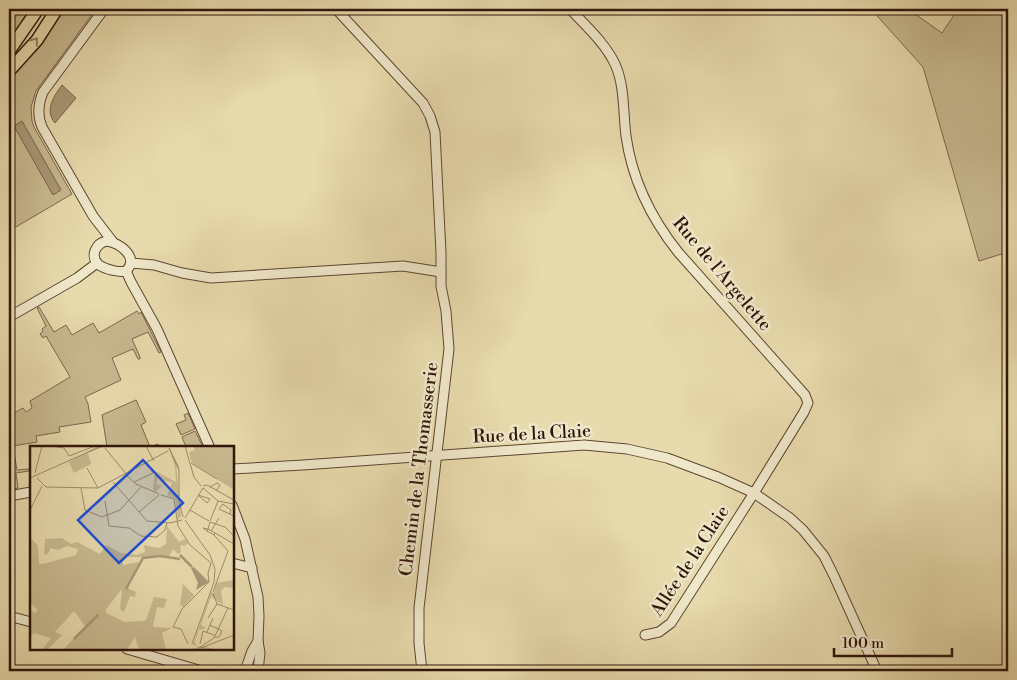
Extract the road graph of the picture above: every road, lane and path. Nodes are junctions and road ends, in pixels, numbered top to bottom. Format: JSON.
{"nodes":[{"id":1,"x":38,"y":9,"type":"edge"},
{"id":2,"x":57,"y":9,"type":"edge"},
{"id":3,"x":104,"y":9,"type":"edge"},
{"id":4,"x":336,"y":9,"type":"edge"},
{"id":5,"x":570,"y":9,"type":"edge"},
{"id":6,"x":9,"y":51,"type":"edge"},
{"id":7,"x":9,"y":71,"type":"edge"},
{"id":8,"x":93,"y":216,"type":"junction"},
{"id":9,"x":113,"y":242,"type":"junction"},
{"id":10,"x":97,"y":246,"type":"junction"},
{"id":11,"x":97,"y":263,"type":"junction"},
{"id":12,"x":129,"y":267,"type":"junction"},
{"id":13,"x":441,"y":272,"type":"junction"},
{"id":14,"x":9,"y":317,"type":"edge"},
{"id":15,"x":209,"y":446,"type":"edge"},
{"id":16,"x":436,"y":456,"type":"junction"},
{"id":17,"x":234,"y":469,"type":"edge"},
{"id":18,"x":30,"y":492,"type":"edge"},
{"id":19,"x":754,"y":493,"type":"junction"},
{"id":20,"x":9,"y":496,"type":"edge"},
{"id":21,"x":234,"y":510,"type":"edge"},
{"id":22,"x":234,"y":564,"type":"edge"},
{"id":23,"x":252,"y":568,"type":"junction"},
{"id":24,"x":9,"y":616,"type":"edge"},
{"id":25,"x":30,"y":622,"type":"edge"},
{"id":26,"x":645,"y":635,"type":"dead end"},
{"id":27,"x":258,"y":641,"type":"junction"},
{"id":28,"x":130,"y":650,"type":"edge"},
{"id":29,"x":202,"y":671,"type":"edge"},
{"id":30,"x":243,"y":671,"type":"edge"},
{"id":31,"x":258,"y":671,"type":"edge"},
{"id":32,"x":422,"y":671,"type":"edge"},
{"id":33,"x":877,"y":671,"type":"edge"}],
"edges":[{"from":1,"to":6,"type":"main road"},
{"from":7,"to":2,"type":"main road","one_way":true},
{"from":3,"to":8,"type":"street"},
{"from":4,"to":13,"type":"street","name":"Chemin de la Thomasserie"},
{"from":5,"to":19,"type":"street","name":"Rue de l'Argelette"},
{"from":8,"to":9,"type":"street"},
{"from":8,"to":10,"type":"street"},
{"from":9,"to":10,"type":"street"},
{"from":9,"to":12,"type":"street"},
{"from":10,"to":11,"type":"street"},
{"from":11,"to":12,"type":"street"},
{"from":11,"to":14,"type":"street"},
{"from":12,"to":13,"type":"street"},
{"from":12,"to":15,"type":"street"},
{"from":13,"to":16,"type":"street","name":"Chemin de la Thomasserie"},
{"from":16,"to":17,"type":"street","name":"Rue de la Claie"},
{"from":16,"to":19,"type":"street","name":"Rue de la Claie"},
{"from":16,"to":32,"type":"street","name":"Chemin de la Thomasserie"},
{"from":18,"to":20,"type":"street"},
{"from":19,"to":26,"type":"street","name":"Allée de la Claie"},
{"from":19,"to":33,"type":"street","name":"Rue de la Claie"},
{"from":21,"to":23,"type":"street"},
{"from":22,"to":23,"type":"street"},
{"from":23,"to":27,"type":"street"},
{"from":24,"to":25,"type":"street"},
{"from":27,"to":30,"type":"street"},
{"from":27,"to":31,"type":"street"},
{"from":28,"to":29,"type":"street"}]}
